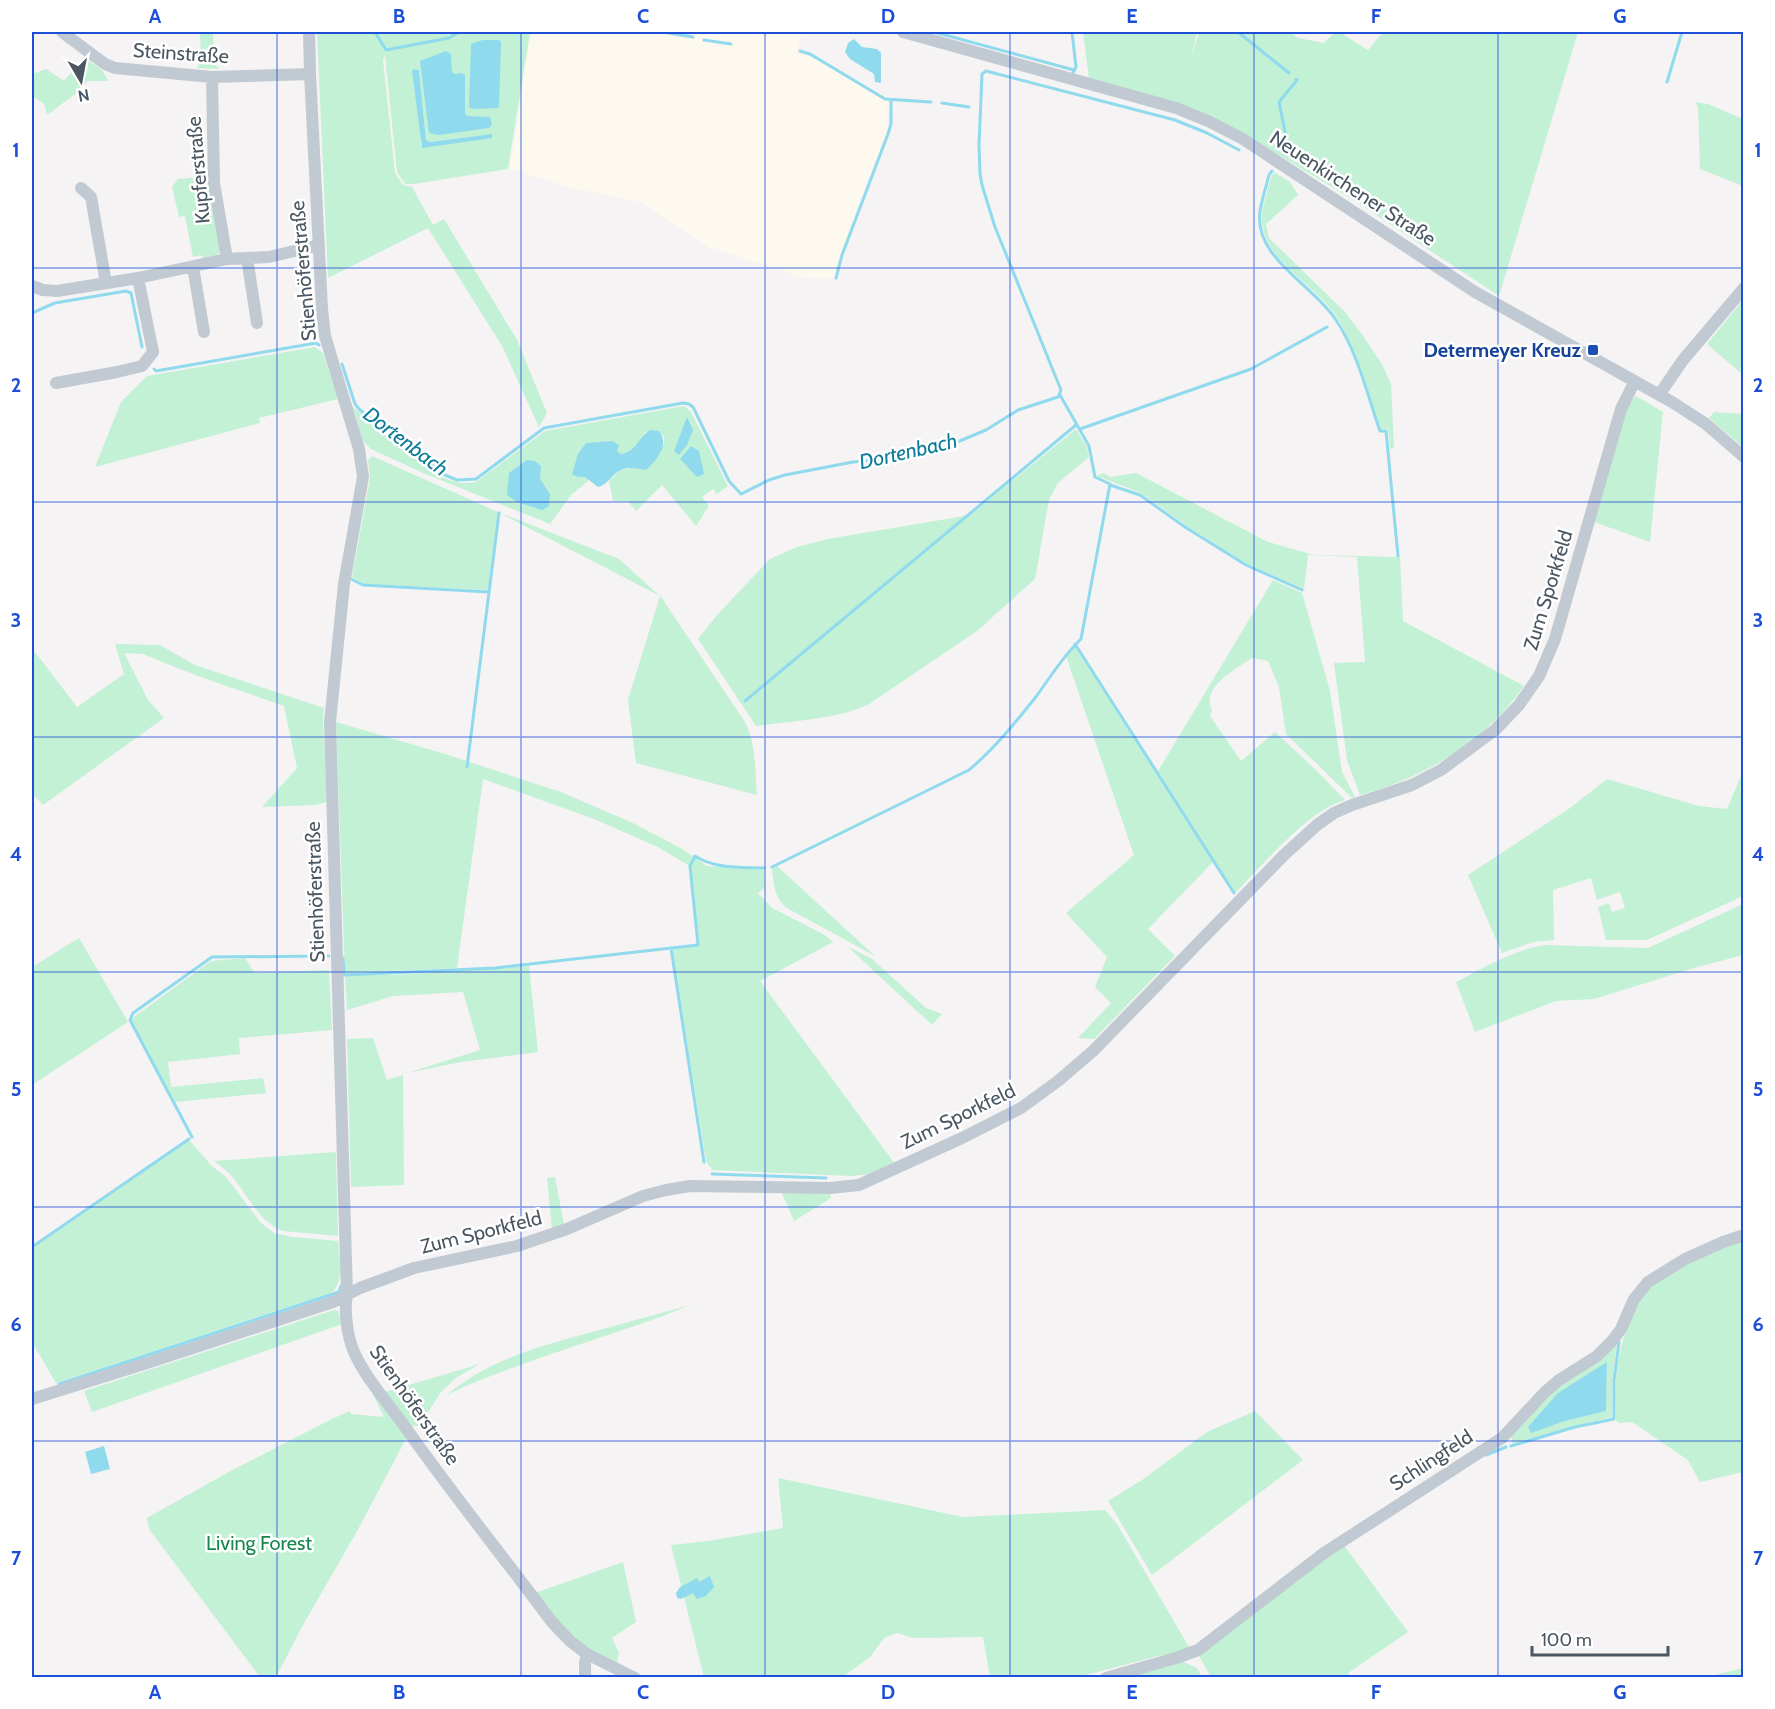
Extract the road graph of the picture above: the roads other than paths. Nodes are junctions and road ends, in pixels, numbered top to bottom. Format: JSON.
{"nodes":[{"id":1,"x":62,"y":32,"type":"edge"},
{"id":2,"x":309,"y":32,"type":"edge"},
{"id":3,"x":903,"y":32,"type":"edge"},
{"id":4,"x":310,"y":74,"type":"junction"},
{"id":5,"x":212,"y":77,"type":"junction"},
{"id":6,"x":81,"y":188,"type":"dead end"},
{"id":7,"x":319,"y":245,"type":"junction"},
{"id":8,"x":247,"y":258,"type":"junction"},
{"id":9,"x":226,"y":260,"type":"junction"},
{"id":10,"x":193,"y":267,"type":"junction"},
{"id":11,"x":138,"y":278,"type":"junction"},
{"id":12,"x":106,"y":283,"type":"junction"},
{"id":13,"x":32,"y":286,"type":"edge"},
{"id":14,"x":1743,"y":288,"type":"edge"},
{"id":15,"x":257,"y":323,"type":"dead end"},
{"id":16,"x":204,"y":332,"type":"dead end"},
{"id":17,"x":1635,"y":381,"type":"junction"},
{"id":18,"x":56,"y":383,"type":"dead end"},
{"id":19,"x":1659,"y":394,"type":"junction"},
{"id":20,"x":1743,"y":458,"type":"edge"},
{"id":21,"x":1743,"y":1235,"type":"edge"},
{"id":22,"x":346,"y":1294,"type":"junction"},
{"id":23,"x":32,"y":1399,"type":"edge"},
{"id":24,"x":587,"y":1654,"type":"junction"},
{"id":25,"x":585,"y":1677,"type":"edge"},
{"id":26,"x":635,"y":1677,"type":"edge"},
{"id":27,"x":1106,"y":1677,"type":"edge"}],
"edges":[{"from":1,"to":5,"type":"street","name":"Steinstraße"},
{"from":2,"to":4,"type":"street","name":"Stienhöferstraße"},
{"from":3,"to":17,"type":"street","name":"Neuenkirchener Straße"},
{"from":4,"to":5,"type":"street","name":"Steinstraße"},
{"from":4,"to":7,"type":"street","name":"Stienhöferstraße"},
{"from":5,"to":9,"type":"street","name":"Kupferstraße"},
{"from":6,"to":12,"type":"street"},
{"from":7,"to":8,"type":"street"},
{"from":7,"to":22,"type":"street","name":"Stienhöferstraße"},
{"from":8,"to":9,"type":"street"},
{"from":8,"to":15,"type":"street"},
{"from":9,"to":10,"type":"street"},
{"from":10,"to":11,"type":"street"},
{"from":10,"to":16,"type":"street"},
{"from":11,"to":12,"type":"street"},
{"from":11,"to":18,"type":"street"},
{"from":12,"to":13,"type":"street"},
{"from":14,"to":19,"type":"street"},
{"from":17,"to":19,"type":"street","name":"Neuenkirchener Straße"},
{"from":17,"to":22,"type":"street","name":"Zum Sporkfeld"},
{"from":19,"to":20,"type":"street","name":"Neuenkirchener Straße"},
{"from":21,"to":27,"type":"street","name":"Schlingfeld"},
{"from":22,"to":23,"type":"street","name":"Zum Sporkfeld"},
{"from":22,"to":24,"type":"street","name":"Stienhöferstraße"},
{"from":24,"to":25,"type":"street"},
{"from":24,"to":26,"type":"street"}]}
